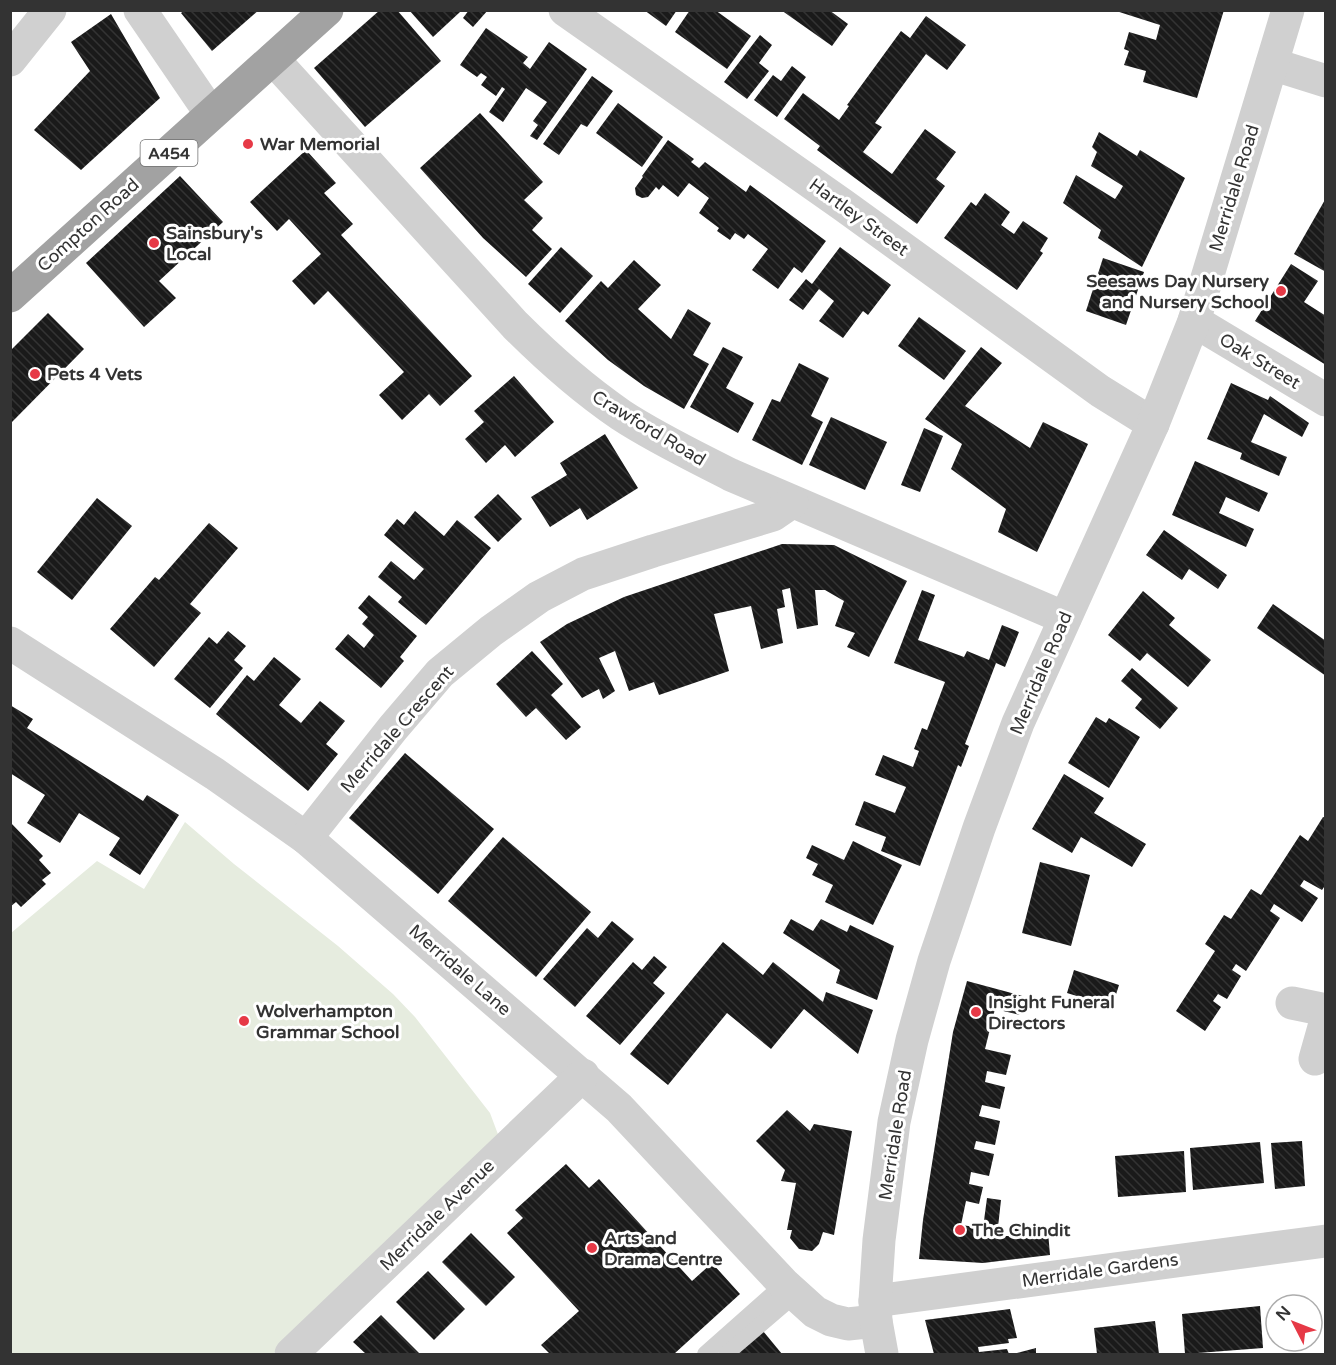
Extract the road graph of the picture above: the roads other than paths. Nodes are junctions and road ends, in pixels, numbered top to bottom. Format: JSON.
{"nodes":[{"id":1,"x":50,"y":10,"type":"edge"},
{"id":2,"x":140,"y":10,"type":"edge"},
{"id":3,"x":327,"y":10,"type":"edge"},
{"id":4,"x":565,"y":10,"type":"edge"},
{"id":5,"x":1288,"y":10,"type":"edge"},
{"id":6,"x":273,"y":59,"type":"junction"},
{"id":7,"x":10,"y":60,"type":"edge"},
{"id":8,"x":1272,"y":64,"type":"junction"},
{"id":9,"x":1326,"y":81,"type":"edge"},
{"id":10,"x":211,"y":114,"type":"junction"},
{"id":11,"x":10,"y":296,"type":"edge"},
{"id":12,"x":1194,"y":321,"type":"junction"},
{"id":13,"x":1326,"y":400,"type":"edge"},
{"id":14,"x":1153,"y":424,"type":"junction"},
{"id":15,"x":792,"y":502,"type":"junction"},
{"id":16,"x":1065,"y":618,"type":"junction"},
{"id":17,"x":10,"y":643,"type":"edge"},
{"id":18,"x":306,"y":838,"type":"junction"},
{"id":19,"x":1292,"y":1003,"type":"dead end"},
{"id":20,"x":1326,"y":1010,"type":"edge"},
{"id":21,"x":1326,"y":1020,"type":"edge"},
{"id":22,"x":1315,"y":1059,"type":"dead end"},
{"id":23,"x":583,"y":1075,"type":"junction"},
{"id":24,"x":1326,"y":1240,"type":"edge"},
{"id":25,"x":789,"y":1289,"type":"junction"},
{"id":26,"x":875,"y":1311,"type":"junction"},
{"id":27,"x":291,"y":1354,"type":"edge"},
{"id":28,"x":705,"y":1354,"type":"edge"},
{"id":29,"x":726,"y":1354,"type":"edge"},
{"id":30,"x":882,"y":1354,"type":"edge"}],
"edges":[{"from":1,"to":7,"type":"street"},
{"from":2,"to":10,"type":"street"},
{"from":3,"to":6,"type":"highway","name":"Compton Road","number":"A454"},
{"from":4,"to":14,"type":"street","name":"Hartley Street"},
{"from":5,"to":8,"type":"street","name":"Merridale Road"},
{"from":6,"to":10,"type":"highway","name":"Compton Road","number":"A454"},
{"from":6,"to":15,"type":"street","name":"Crawford Road"},
{"from":8,"to":9,"type":"street"},
{"from":8,"to":12,"type":"street","name":"Merridale Road"},
{"from":10,"to":11,"type":"highway","name":"Compton Road","number":"A454"},
{"from":12,"to":13,"type":"street","name":"Oak Street"},
{"from":12,"to":14,"type":"street","name":"Merridale Road"},
{"from":14,"to":16,"type":"street","name":"Merridale Road"},
{"from":15,"to":16,"type":"street","name":"Crawford Road"},
{"from":15,"to":18,"type":"street","name":"Merridale Crescent"},
{"from":16,"to":26,"type":"street","name":"Merridale Road"},
{"from":17,"to":18,"type":"street","name":"Merridale Lane"},
{"from":18,"to":23,"type":"street","name":"Merridale Lane"},
{"from":19,"to":20,"type":"street"},
{"from":21,"to":22,"type":"street"},
{"from":23,"to":25,"type":"street","name":"Merridale Lane"},
{"from":23,"to":27,"type":"street","name":"Merridale Avenue"},
{"from":24,"to":26,"type":"street","name":"Merridale Gardens"},
{"from":25,"to":26,"type":"street","name":"Merridale Lane"},
{"from":25,"to":28,"type":"lane"},
{"from":25,"to":29,"type":"lane"},
{"from":26,"to":30,"type":"street","name":"Merridale Road"}]}
